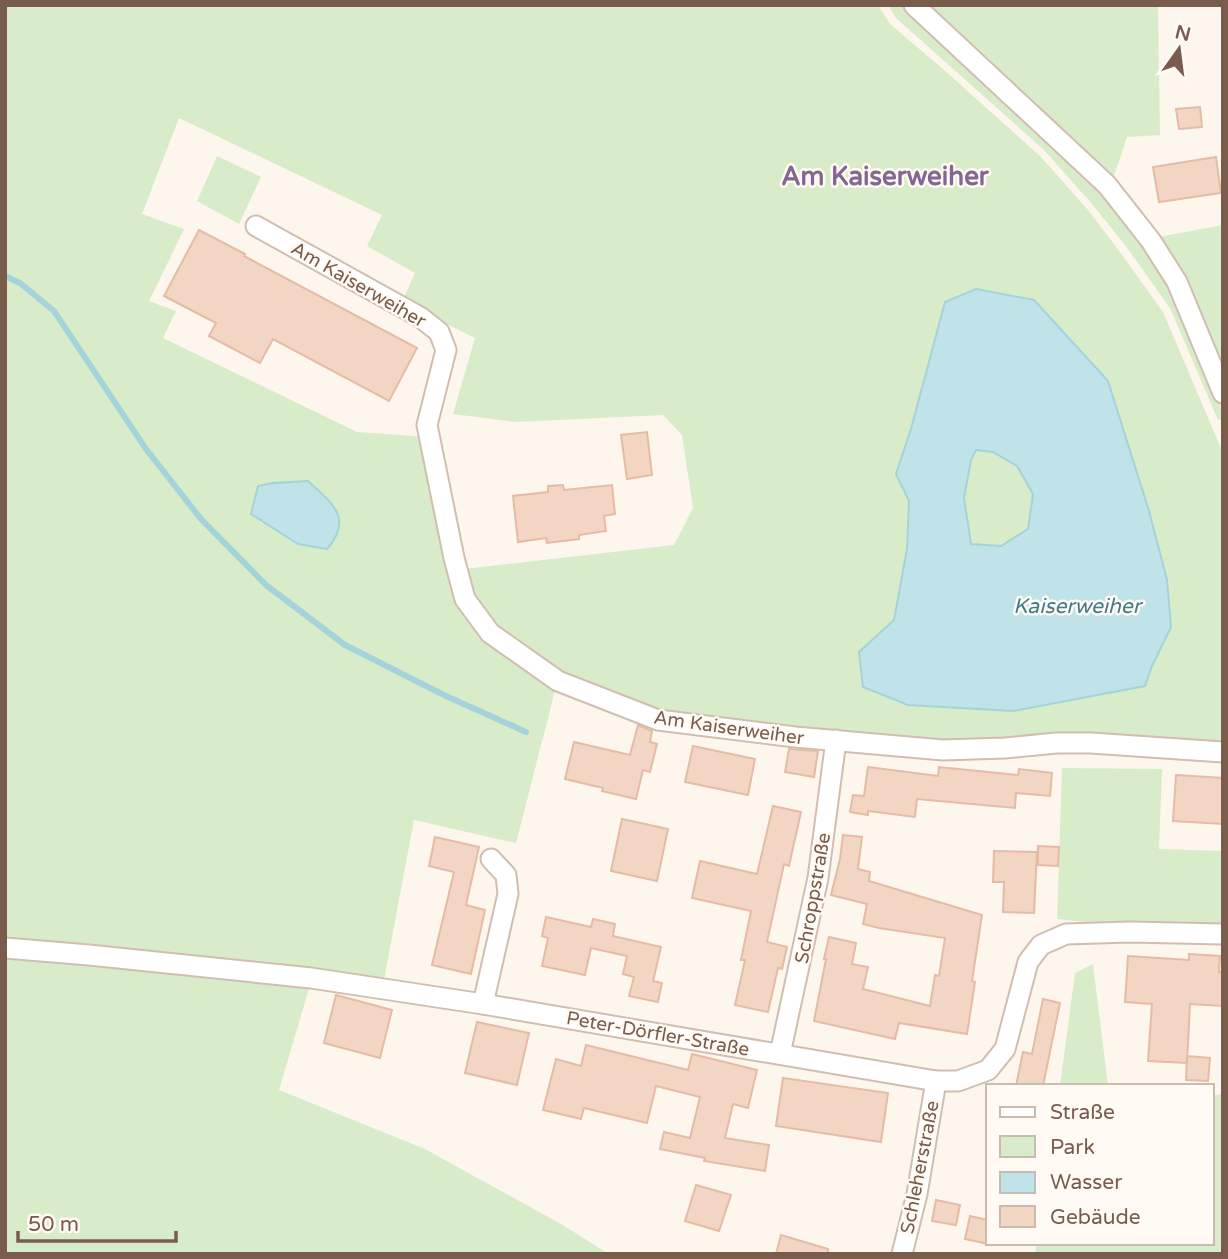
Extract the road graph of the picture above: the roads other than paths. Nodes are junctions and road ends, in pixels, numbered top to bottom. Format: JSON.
{"nodes":[{"id":1,"x":914,"y":5,"type":"edge"},
{"id":2,"x":256,"y":226,"type":"dead end"},
{"id":3,"x":1223,"y":393,"type":"edge"},
{"id":4,"x":836,"y":740,"type":"junction"},
{"id":5,"x":1223,"y":752,"type":"edge"},
{"id":6,"x":491,"y":859,"type":"dead end"},
{"id":7,"x":1223,"y":934,"type":"edge"},
{"id":8,"x":5,"y":948,"type":"edge"},
{"id":9,"x":483,"y":1003,"type":"junction"},
{"id":10,"x":780,"y":1054,"type":"junction"},
{"id":11,"x":936,"y":1081,"type":"junction"},
{"id":12,"x":902,"y":1254,"type":"edge"}],
"edges":[{"from":1,"to":3,"type":"street"},
{"from":2,"to":4,"type":"street","name":"Am Kaiserweiher"},
{"from":4,"to":5,"type":"street","name":"Am Kaiserweiher"},
{"from":4,"to":10,"type":"street","name":"Schroppstraße"},
{"from":6,"to":9,"type":"street"},
{"from":7,"to":11,"type":"street","name":"Peter-Dörfler-Straße"},
{"from":8,"to":9,"type":"street","name":"Peter-Dörfler-Straße"},
{"from":9,"to":10,"type":"street","name":"Peter-Dörfler-Straße"},
{"from":10,"to":11,"type":"street","name":"Peter-Dörfler-Straße"},
{"from":11,"to":12,"type":"street","name":"Schleherstraße"}]}
